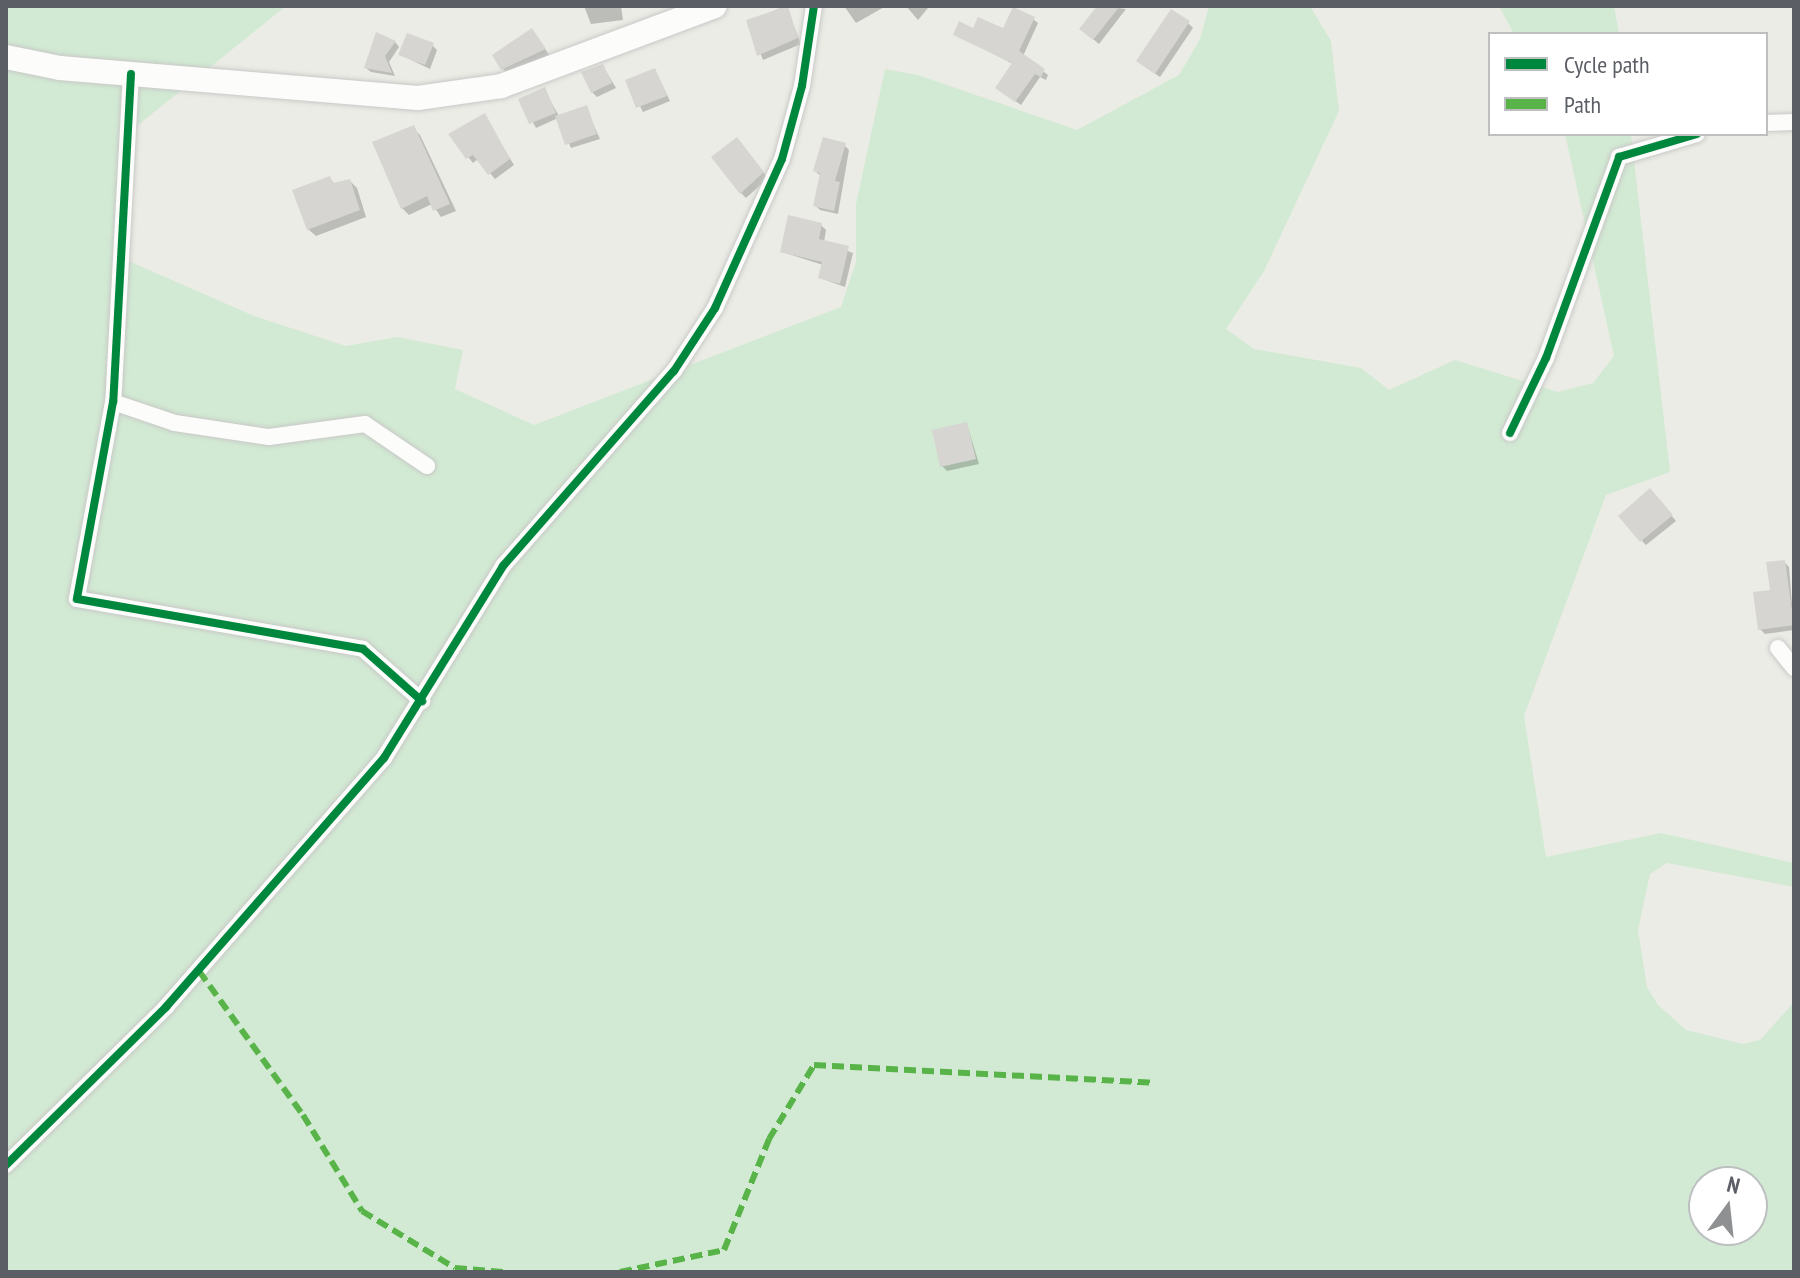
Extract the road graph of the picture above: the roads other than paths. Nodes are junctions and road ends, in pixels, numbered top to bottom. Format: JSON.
{"nodes":[{"id":1,"x":715,"y":6,"type":"edge"},
{"id":2,"x":814,"y":6,"type":"edge"},
{"id":3,"x":6,"y":57,"type":"edge"},
{"id":4,"x":131,"y":74,"type":"junction"},
{"id":5,"x":1794,"y":122,"type":"edge"},
{"id":6,"x":1768,"y":123,"type":"edge"},
{"id":7,"x":1690,"y":136,"type":"edge"},
{"id":8,"x":113,"y":402,"type":"junction"},
{"id":9,"x":1510,"y":433,"type":"dead end"},
{"id":10,"x":427,"y":466,"type":"dead end"},
{"id":11,"x":1778,"y":648,"type":"dead end"},
{"id":12,"x":1794,"y":668,"type":"edge"},
{"id":13,"x":422,"y":701,"type":"junction"},
{"id":14,"x":6,"y":1165,"type":"edge"}],
"edges":[{"from":1,"to":4,"type":"street"},
{"from":2,"to":13,"type":"street"},
{"from":3,"to":4,"type":"street"},
{"from":4,"to":8,"type":"street"},
{"from":5,"to":6,"type":"street"},
{"from":7,"to":9,"type":"street"},
{"from":8,"to":10,"type":"street"},
{"from":8,"to":13,"type":"street"},
{"from":11,"to":12,"type":"street"},
{"from":13,"to":14,"type":"street"}]}
